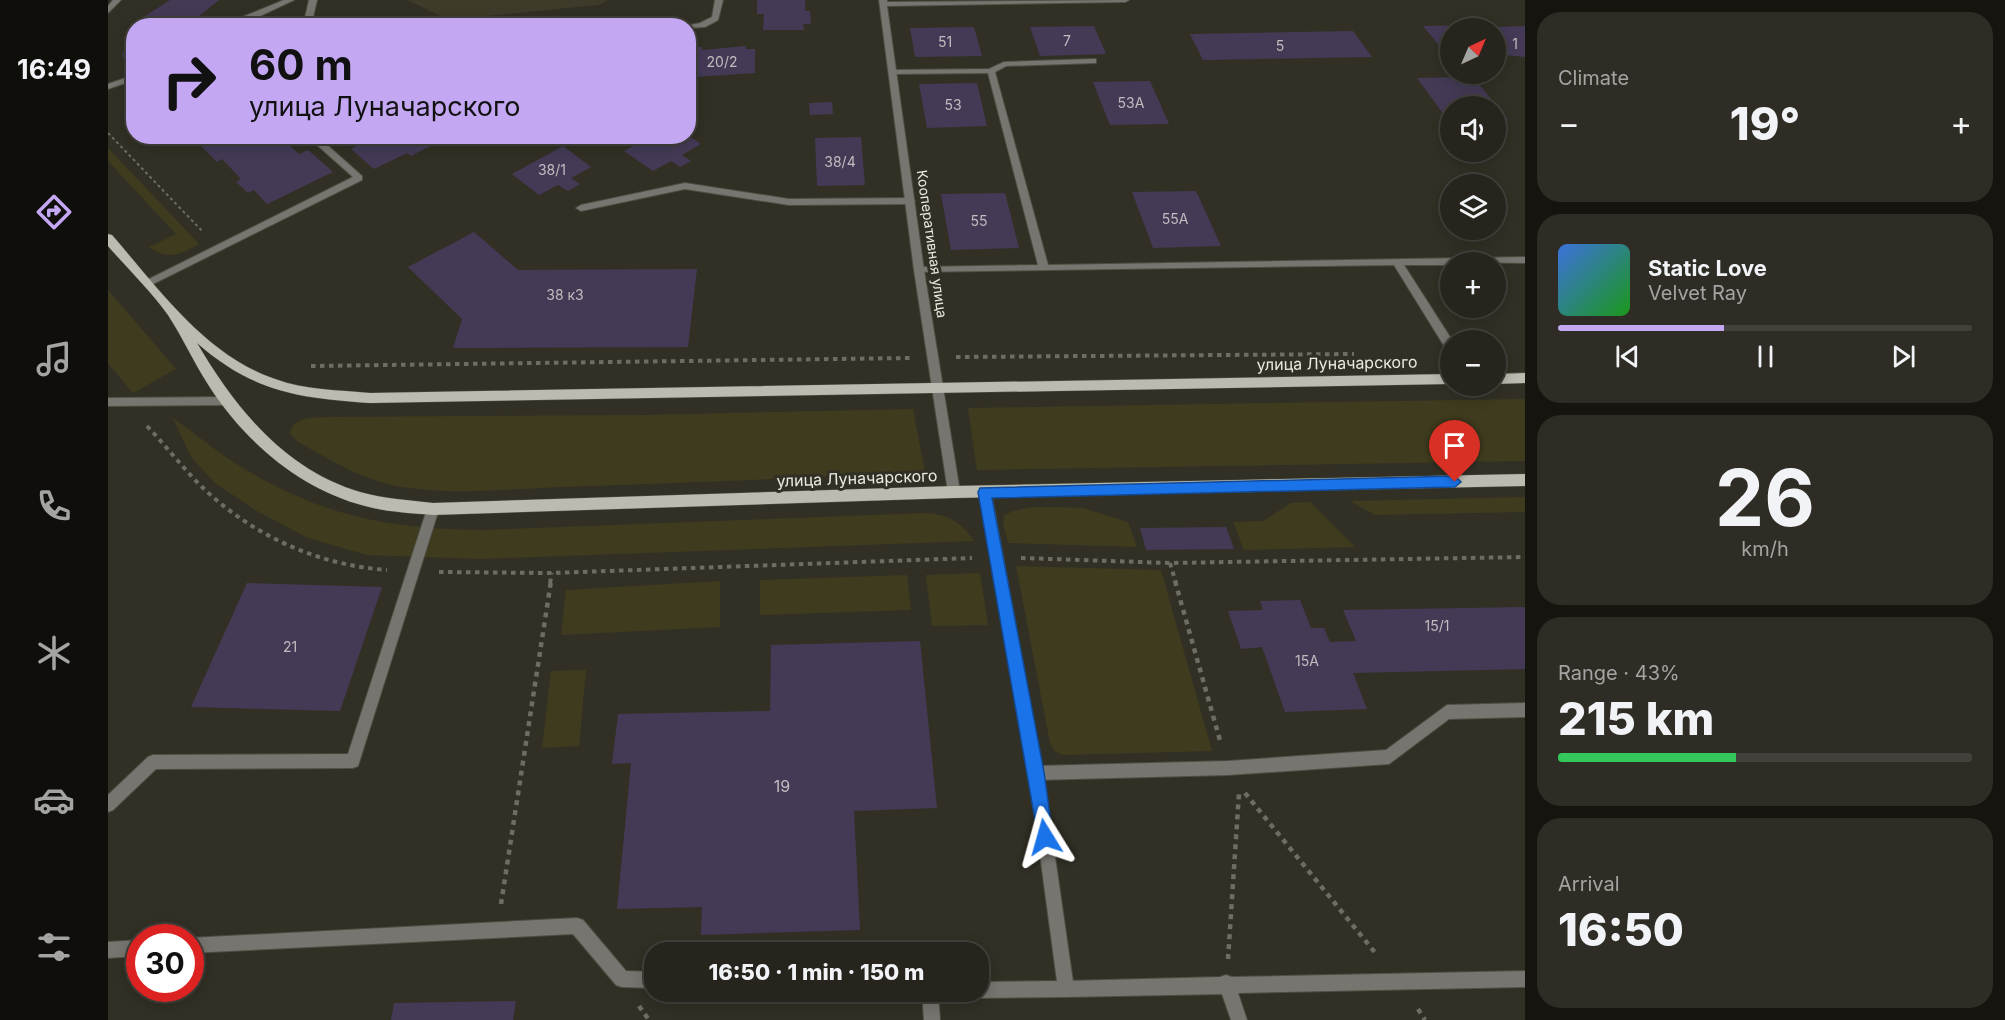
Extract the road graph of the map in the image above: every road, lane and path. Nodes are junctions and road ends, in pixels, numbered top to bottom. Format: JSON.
{"nodes":[{"id":1,"x":116,"y":0,"type":"edge"},
{"id":2,"x":290,"y":0,"type":"edge"},
{"id":3,"x":313,"y":0,"type":"edge"},
{"id":4,"x":719,"y":0,"type":"edge"},
{"id":5,"x":1125,"y":0,"type":"edge"},
{"id":6,"x":990,"y":1,"type":"edge"},
{"id":7,"x":108,"y":2,"type":"edge"},
{"id":8,"x":884,"y":2,"type":"edge"},
{"id":9,"x":108,"y":10,"type":"edge"},
{"id":10,"x":245,"y":18,"type":"edge"},
{"id":11,"x":309,"y":18,"type":"edge"},
{"id":12,"x":696,"y":25,"type":"edge"},
{"id":13,"x":1093,"y":62,"type":"dead end"},
{"id":14,"x":991,"y":71,"type":"junction"},
{"id":15,"x":893,"y":72,"type":"junction"},
{"id":16,"x":126,"y":80,"type":"edge"},
{"id":17,"x":108,"y":87,"type":"edge"},
{"id":18,"x":108,"y":133,"type":"edge"},
{"id":19,"x":320,"y":144,"type":"edge"},
{"id":20,"x":910,"y":201,"type":"junction"},
{"id":21,"x":581,"y":208,"type":"dead end"},
{"id":22,"x":108,"y":238,"type":"edge"},
{"id":23,"x":218,"y":248,"type":"junction"},
{"id":24,"x":1525,"y":260,"type":"edge"},
{"id":25,"x":1397,"y":262,"type":"junction"},
{"id":26,"x":1044,"y":268,"type":"junction"},
{"id":27,"x":919,"y":270,"type":"junction"},
{"id":28,"x":148,"y":283,"type":"junction"},
{"id":29,"x":171,"y":310,"type":"junction"},
{"id":30,"x":1440,"y":330,"type":"edge"},
{"id":31,"x":1356,"y":354,"type":"dead end"},
{"id":32,"x":933,"y":357,"type":"junction"},
{"id":33,"x":301,"y":366,"type":"dead end"},
{"id":34,"x":1506,"y":378,"type":"edge"},
{"id":35,"x":1525,"y":378,"type":"edge"},
{"id":36,"x":1440,"y":379,"type":"edge"},
{"id":37,"x":938,"y":387,"type":"junction"},
{"id":38,"x":226,"y":401,"type":"junction"},
{"id":39,"x":108,"y":402,"type":"edge"},
{"id":40,"x":125,"y":403,"type":"junction"},
{"id":41,"x":1525,"y":480,"type":"edge"},
{"id":42,"x":954,"y":492,"type":"junction"},
{"id":43,"x":985,"y":492,"type":"junction"},
{"id":44,"x":433,"y":509,"type":"junction"},
{"id":45,"x":995,"y":557,"type":"junction"},
{"id":46,"x":1525,"y":557,"type":"edge"},
{"id":47,"x":1170,"y":563,"type":"junction"},
{"id":48,"x":413,"y":572,"type":"junction"},
{"id":49,"x":552,"y":573,"type":"junction"},
{"id":50,"x":1525,"y":710,"type":"edge"},
{"id":51,"x":1228,"y":768,"type":"junction"},
{"id":52,"x":1036,"y":772,"type":"junction"},
{"id":53,"x":108,"y":805,"type":"edge"},
{"id":54,"x":497,"y":929,"type":"junction"},
{"id":55,"x":204,"y":944,"type":"edge"},
{"id":56,"x":126,"y":949,"type":"edge"},
{"id":57,"x":108,"y":950,"type":"edge"},
{"id":58,"x":1525,"y":979,"type":"edge"},
{"id":59,"x":644,"y":980,"type":"edge"},
{"id":60,"x":1226,"y":983,"type":"junction"},
{"id":61,"x":1401,"y":984,"type":"junction"},
{"id":62,"x":1066,"y":989,"type":"junction"},
{"id":63,"x":989,"y":990,"type":"edge"},
{"id":64,"x":931,"y":1002,"type":"edge"},
{"id":65,"x":932,"y":1020,"type":"edge"},
{"id":66,"x":1239,"y":1020,"type":"edge"},
{"id":67,"x":1425,"y":1020,"type":"edge"}],
"edges":[{"from":1,"to":7,"type":"street"},
{"from":1,"to":9,"type":"street"},
{"from":2,"to":10,"type":"street"},
{"from":3,"to":11,"type":"street"},
{"from":4,"to":12,"type":"street"},
{"from":5,"to":6,"type":"street"},
{"from":6,"to":8,"type":"street"},
{"from":8,"to":15,"type":"street","name":"Кооперативная улица"},
{"from":13,"to":14,"type":"street"},
{"from":14,"to":15,"type":"street"},
{"from":14,"to":26,"type":"street"},
{"from":15,"to":20,"type":"street","name":"Кооперативная улица"},
{"from":16,"to":17,"type":"street"},
{"from":18,"to":23,"type":"path"},
{"from":19,"to":23,"type":"street"},
{"from":20,"to":21,"type":"street"},
{"from":20,"to":27,"type":"street","name":"Кооперативная улица"},
{"from":22,"to":28,"type":"main road","name":"улица Луначарского"},
{"from":23,"to":28,"type":"street"},
{"from":24,"to":25,"type":"street"},
{"from":25,"to":26,"type":"street"},
{"from":25,"to":30,"type":"street"},
{"from":26,"to":27,"type":"street"},
{"from":27,"to":32,"type":"street","name":"Кооперативная улица"},
{"from":28,"to":29,"type":"main road","name":"улица Луначарского"},
{"from":29,"to":37,"type":"main road","name":"улица Луначарского"},
{"from":29,"to":38,"type":"main road","name":"улица Луначарского"},
{"from":31,"to":32,"type":"path"},
{"from":32,"to":33,"type":"path"},
{"from":32,"to":37,"type":"street","name":"Кооперативная улица"},
{"from":34,"to":35,"type":"main road"},
{"from":36,"to":37,"type":"main road","name":"улица Луначарского"},
{"from":37,"to":42,"type":"street","name":"Кооперативная улица"},
{"from":38,"to":40,"type":"street"},
{"from":38,"to":44,"type":"main road","name":"улица Луначарского"},
{"from":39,"to":40,"type":"street"},
{"from":40,"to":48,"type":"path"},
{"from":41,"to":43,"type":"main road","name":"улица Луначарского"},
{"from":42,"to":43,"type":"main road","name":"улица Луначарского"},
{"from":42,"to":44,"type":"main road","name":"улица Луначарского"},
{"from":43,"to":45,"type":"street"},
{"from":44,"to":48,"type":"street"},
{"from":45,"to":47,"type":"path"},
{"from":45,"to":49,"type":"path"},
{"from":45,"to":52,"type":"street"},
{"from":46,"to":47,"type":"path"},
{"from":47,"to":51,"type":"path"},
{"from":48,"to":49,"type":"path"},
{"from":48,"to":53,"type":"street"},
{"from":49,"to":54,"type":"path"},
{"from":50,"to":51,"type":"street"},
{"from":51,"to":52,"type":"street"},
{"from":52,"to":62,"type":"street"},
{"from":54,"to":55,"type":"street"},
{"from":54,"to":59,"type":"street"},
{"from":56,"to":57,"type":"street"},
{"from":58,"to":61,"type":"street"},
{"from":60,"to":61,"type":"street"},
{"from":60,"to":61,"type":"path"},
{"from":60,"to":62,"type":"street"},
{"from":60,"to":66,"type":"street"},
{"from":61,"to":67,"type":"path"},
{"from":62,"to":63,"type":"street"},
{"from":64,"to":65,"type":"street"}]}
